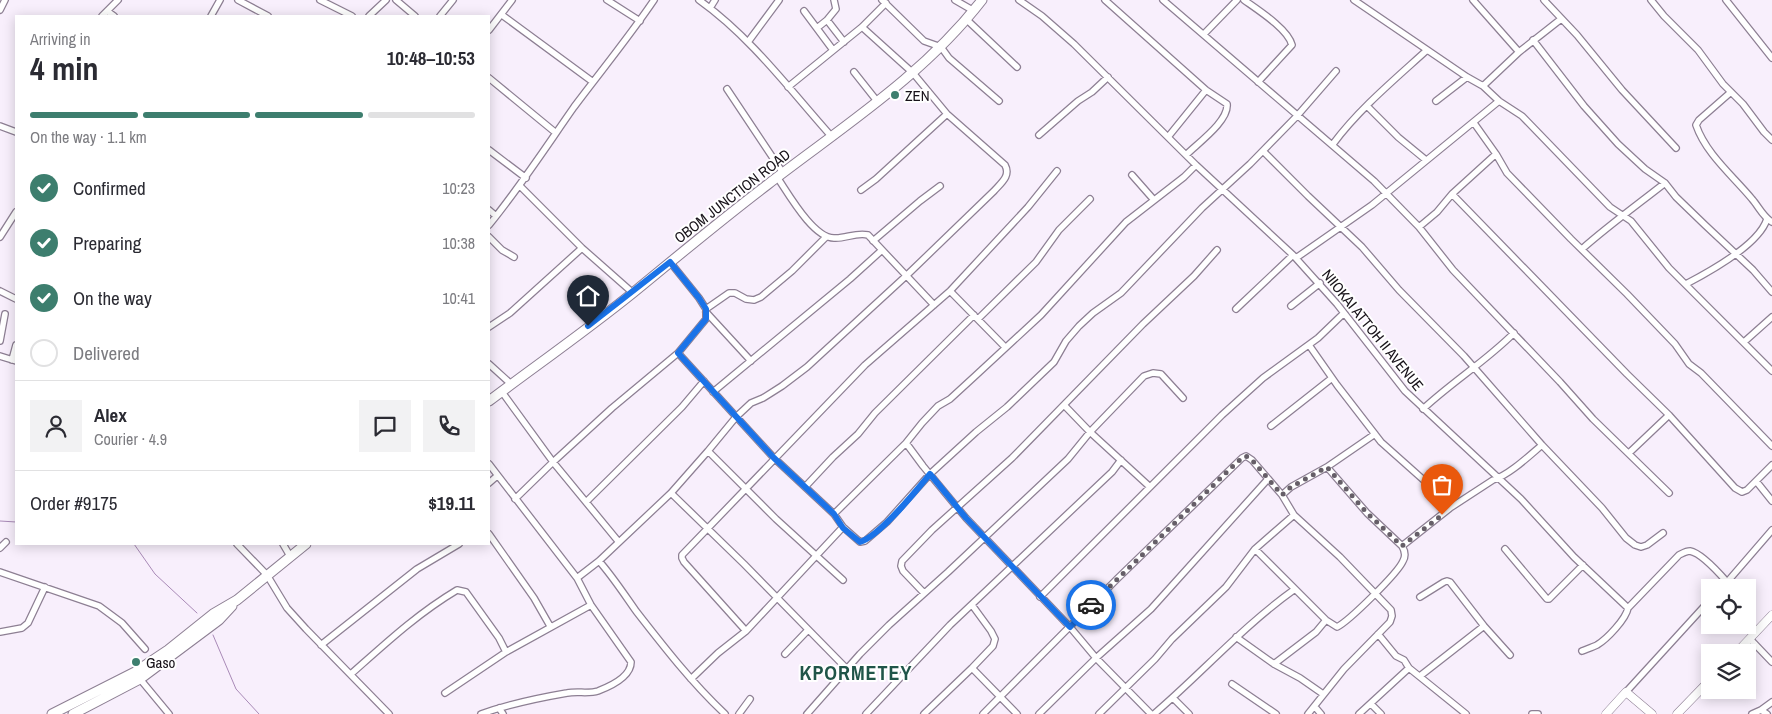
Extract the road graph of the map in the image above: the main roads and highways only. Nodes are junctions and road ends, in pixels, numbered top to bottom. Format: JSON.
{"nodes":[{"id":1,"x":982,"y":0,"type":"edge"},
{"id":2,"x":490,"y":400,"type":"edge"},
{"id":3,"x":305,"y":545,"type":"edge"},
{"id":4,"x":237,"y":600,"type":"junction"},
{"id":5,"x":52,"y":714,"type":"edge"},
{"id":6,"x":73,"y":714,"type":"edge"}],
"edges":[{"from":1,"to":2,"type":"main road","name":"OBOM JUNCTION ROAD"},
{"from":3,"to":4,"type":"main road"},
{"from":4,"to":5,"type":"main road"},
{"from":4,"to":6,"type":"main road"}]}
